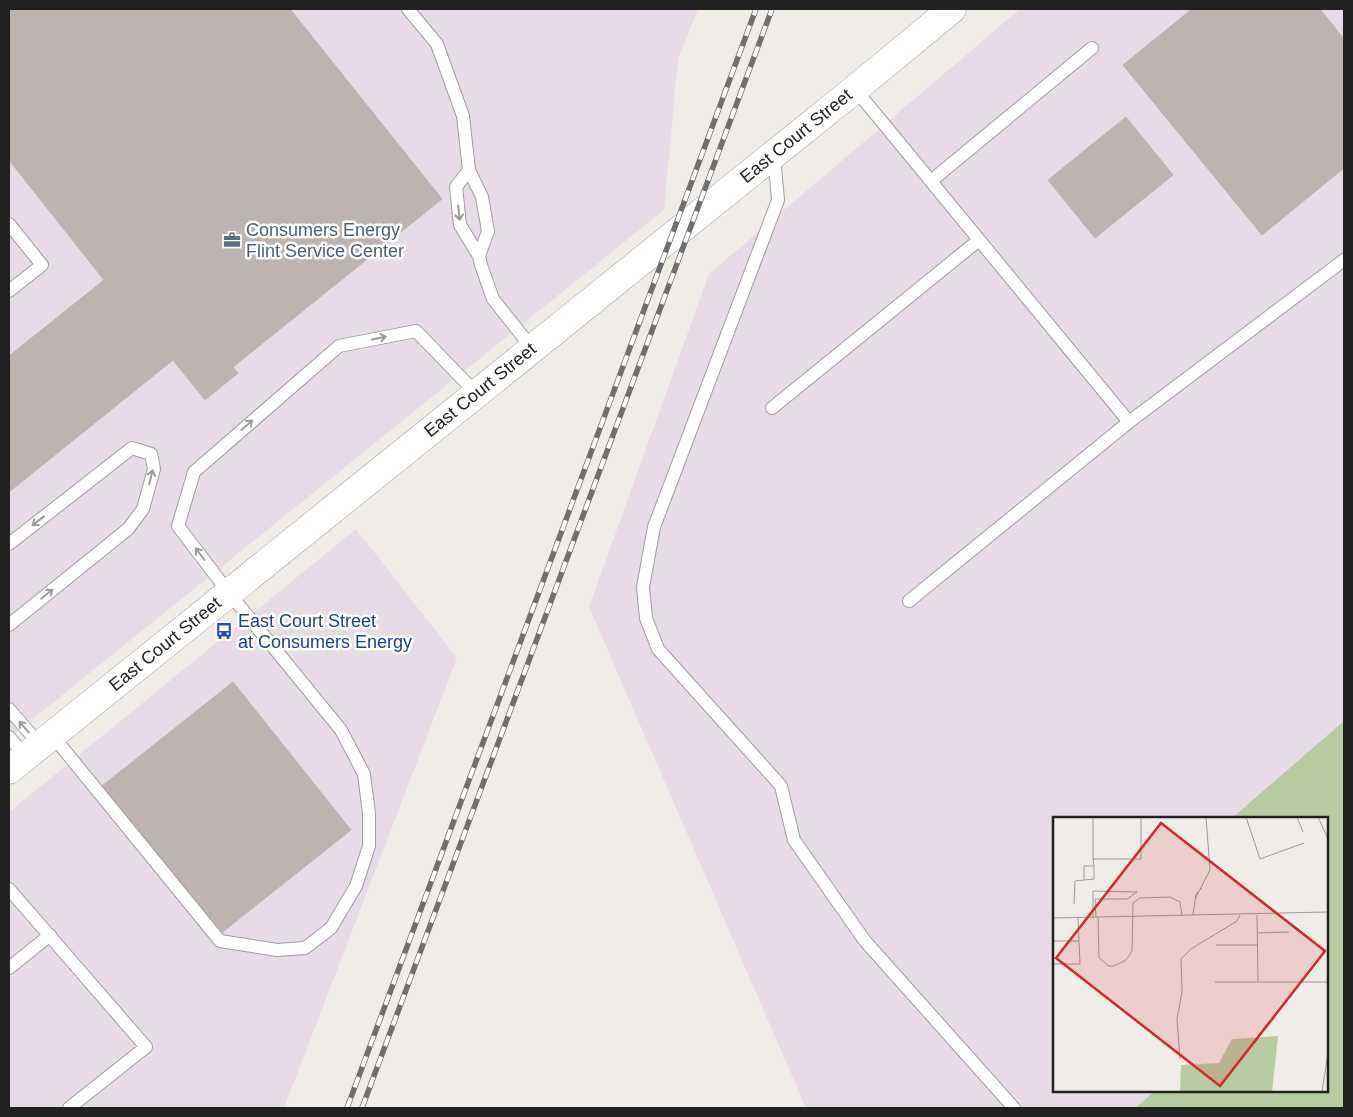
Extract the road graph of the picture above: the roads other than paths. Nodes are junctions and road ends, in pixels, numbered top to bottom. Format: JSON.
{"nodes":[{"id":1,"x":408,"y":9,"type":"edge"},
{"id":2,"x":952,"y":9,"type":"edge"},
{"id":3,"x":1092,"y":48,"type":"dead end"},
{"id":4,"x":855,"y":89,"type":"junction"},
{"id":5,"x":774,"y":155,"type":"junction"},
{"id":6,"x":469,"y":170,"type":"junction"},
{"id":7,"x":931,"y":181,"type":"junction"},
{"id":8,"x":9,"y":224,"type":"edge"},
{"id":9,"x":979,"y":240,"type":"junction"},
{"id":10,"x":480,"y":256,"type":"junction"},
{"id":11,"x":1344,"y":260,"type":"edge"},
{"id":12,"x":9,"y":291,"type":"edge"},
{"id":13,"x":532,"y":348,"type":"junction"},
{"id":14,"x":476,"y":393,"type":"junction"},
{"id":15,"x":772,"y":408,"type":"dead end"},
{"id":16,"x":1129,"y":422,"type":"junction"},
{"id":17,"x":9,"y":544,"type":"edge"},
{"id":18,"x":229,"y":593,"type":"junction"},
{"id":19,"x":909,"y":601,"type":"dead end"},
{"id":20,"x":9,"y":625,"type":"edge"},
{"id":21,"x":9,"y":710,"type":"edge"},
{"id":22,"x":27,"y":749,"type":"edge"},
{"id":23,"x":9,"y":889,"type":"edge"},
{"id":24,"x":50,"y":935,"type":"junction"},
{"id":25,"x":9,"y":968,"type":"edge"},
{"id":26,"x":69,"y":1108,"type":"edge"},
{"id":27,"x":1014,"y":1108,"type":"edge"}],
"edges":[{"from":1,"to":6,"type":"lane"},
{"from":2,"to":4,"type":"street","name":"East Court Street"},
{"from":3,"to":7,"type":"lane"},
{"from":4,"to":5,"type":"street","name":"East Court Street"},
{"from":4,"to":7,"type":"lane"},
{"from":5,"to":13,"type":"street","name":"East Court Street"},
{"from":5,"to":27,"type":"lane"},
{"from":6,"to":10,"type":"lane"},
{"from":6,"to":10,"type":"lane","one_way":true},
{"from":7,"to":9,"type":"lane"},
{"from":8,"to":12,"type":"lane"},
{"from":9,"to":15,"type":"lane"},
{"from":9,"to":16,"type":"lane"},
{"from":10,"to":13,"type":"lane"},
{"from":11,"to":16,"type":"lane"},
{"from":13,"to":14,"type":"street","name":"East Court Street"},
{"from":14,"to":18,"type":"street","name":"East Court Street"},
{"from":18,"to":14,"type":"lane","one_way":true},
{"from":16,"to":19,"type":"lane"},
{"from":20,"to":17,"type":"lane","one_way":true},
{"from":18,"to":22,"type":"street","name":"East Court Street"},
{"from":18,"to":22,"type":"lane"},
{"from":22,"to":21,"type":"lane","one_way":true},
{"from":23,"to":24,"type":"lane"},
{"from":24,"to":25,"type":"lane"},
{"from":24,"to":26,"type":"lane"}]}
